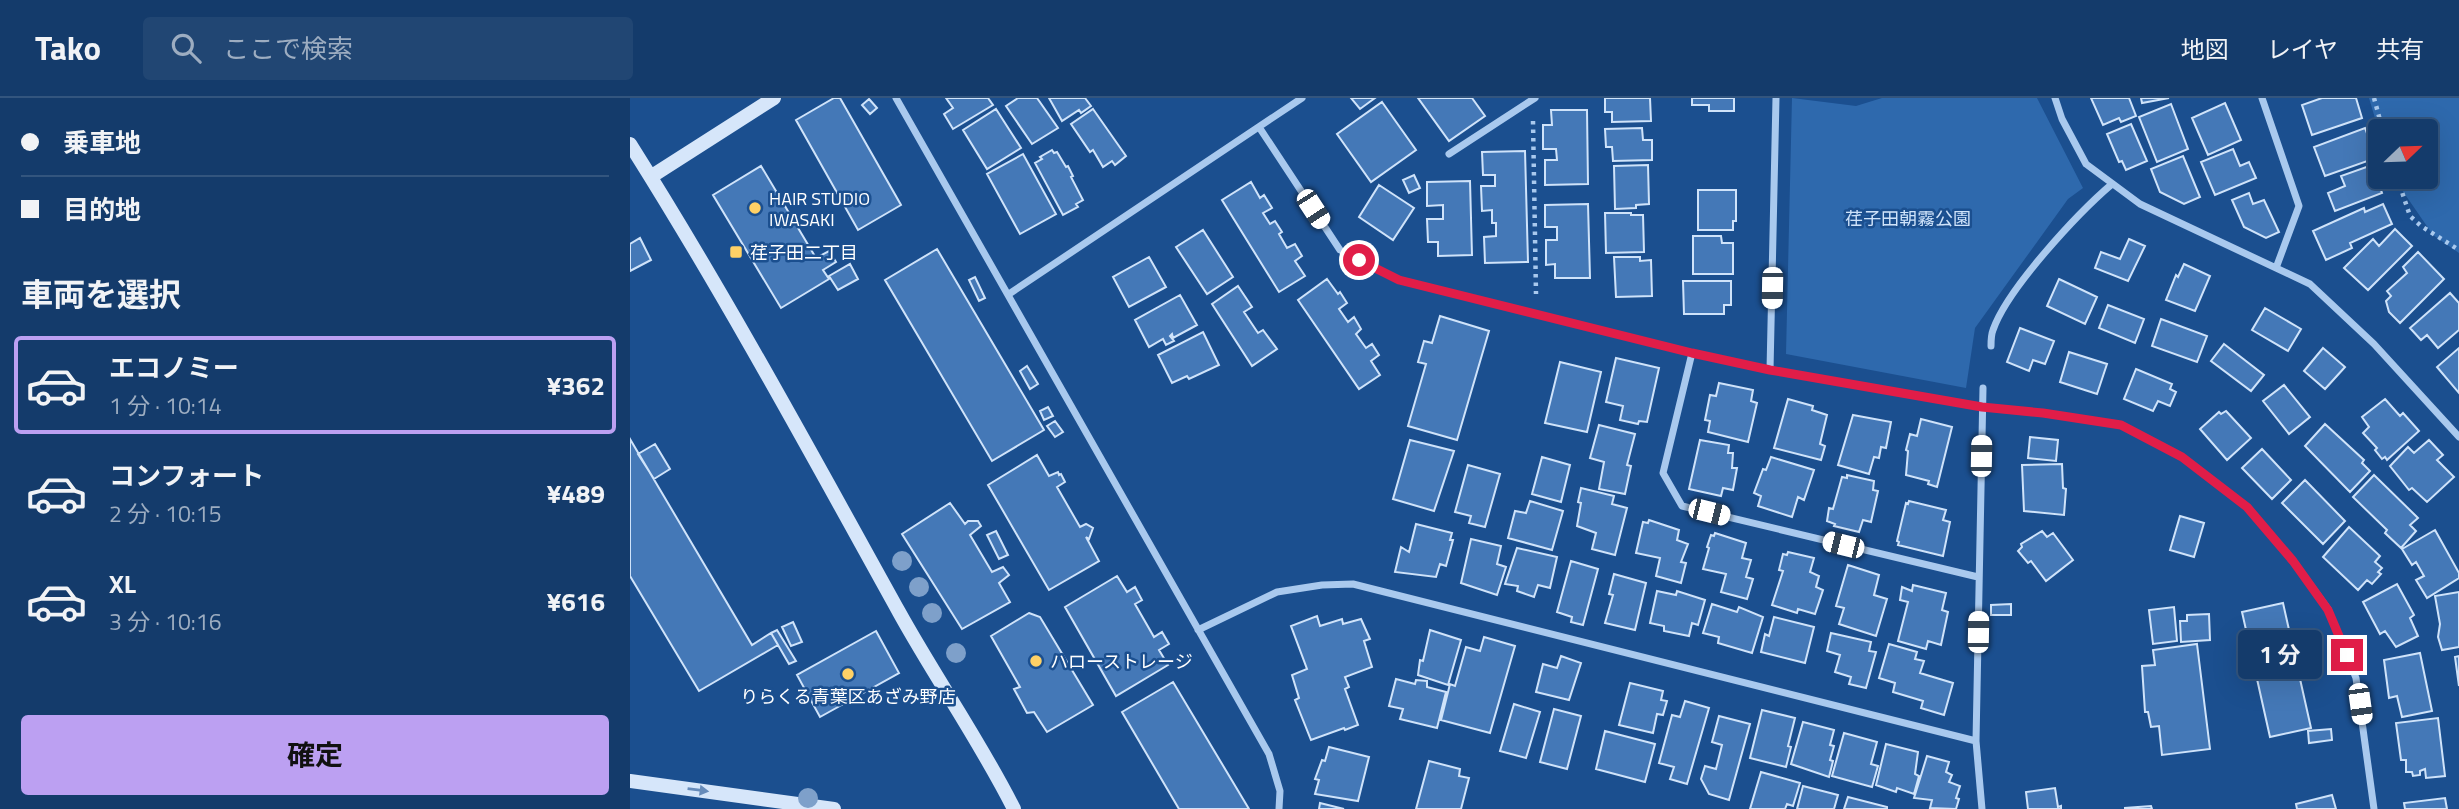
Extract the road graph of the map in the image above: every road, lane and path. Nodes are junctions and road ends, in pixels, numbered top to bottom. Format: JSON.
{"nodes":[{"id":1,"x":774,"y":98,"type":"edge"},
{"id":2,"x":896,"y":98,"type":"edge"},
{"id":3,"x":1302,"y":98,"type":"edge"},
{"id":4,"x":1776,"y":98,"type":"edge"},
{"id":5,"x":2055,"y":98,"type":"edge"},
{"id":6,"x":2262,"y":98,"type":"edge"},
{"id":7,"x":2374,"y":98,"type":"edge"},
{"id":8,"x":1534,"y":99,"type":"edge"},
{"id":9,"x":2380,"y":119,"type":"edge"},
{"id":10,"x":1259,"y":127,"type":"junction"},
{"id":11,"x":630,"y":144,"type":"edge"},
{"id":12,"x":1450,"y":154,"type":"dead end"},
{"id":13,"x":652,"y":176,"type":"junction"},
{"id":14,"x":2112,"y":184,"type":"junction"},
{"id":15,"x":2401,"y":189,"type":"edge"},
{"id":16,"x":2459,"y":250,"type":"edge"},
{"id":17,"x":2276,"y":268,"type":"junction"},
{"id":18,"x":1009,"y":294,"type":"junction"},
{"id":19,"x":1533,"y":314,"type":"junction"},
{"id":20,"x":1991,"y":346,"type":"dead end"},
{"id":21,"x":1692,"y":353,"type":"junction"},
{"id":22,"x":1770,"y":370,"type":"junction"},
{"id":23,"x":1983,"y":388,"type":"dead end"},
{"id":24,"x":1982,"y":407,"type":"junction"},
{"id":25,"x":2459,"y":437,"type":"edge"},
{"id":26,"x":1979,"y":577,"type":"junction"},
{"id":27,"x":1198,"y":630,"type":"junction"},
{"id":28,"x":1976,"y":741,"type":"junction"},
{"id":29,"x":630,"y":781,"type":"edge"},
{"id":30,"x":834,"y":809,"type":"edge"},
{"id":31,"x":1014,"y":809,"type":"edge"},
{"id":32,"x":1279,"y":809,"type":"edge"},
{"id":33,"x":1982,"y":809,"type":"edge"},
{"id":34,"x":2374,"y":809,"type":"edge"}],
"edges":[{"from":1,"to":13,"type":"street"},
{"from":2,"to":18,"type":"street"},
{"from":3,"to":10,"type":"street"},
{"from":4,"to":22,"type":"street"},
{"from":5,"to":14,"type":"street"},
{"from":6,"to":17,"type":"street"},
{"from":7,"to":9,"type":"path"},
{"from":8,"to":12,"type":"street"},
{"from":8,"to":19,"type":"path"},
{"from":10,"to":18,"type":"street"},
{"from":10,"to":19,"type":"street"},
{"from":11,"to":13,"type":"street"},
{"from":13,"to":31,"type":"street"},
{"from":14,"to":17,"type":"street"},
{"from":14,"to":20,"type":"street"},
{"from":15,"to":16,"type":"path"},
{"from":17,"to":25,"type":"street"},
{"from":18,"to":27,"type":"street"},
{"from":19,"to":21,"type":"street"},
{"from":21,"to":22,"type":"street"},
{"from":21,"to":26,"type":"street"},
{"from":22,"to":24,"type":"street"},
{"from":23,"to":24,"type":"street"},
{"from":24,"to":26,"type":"street"},
{"from":24,"to":34,"type":"street"},
{"from":26,"to":28,"type":"street"},
{"from":27,"to":28,"type":"street"},
{"from":27,"to":32,"type":"street"},
{"from":28,"to":33,"type":"street"},
{"from":29,"to":30,"type":"street","one_way":true}]}
